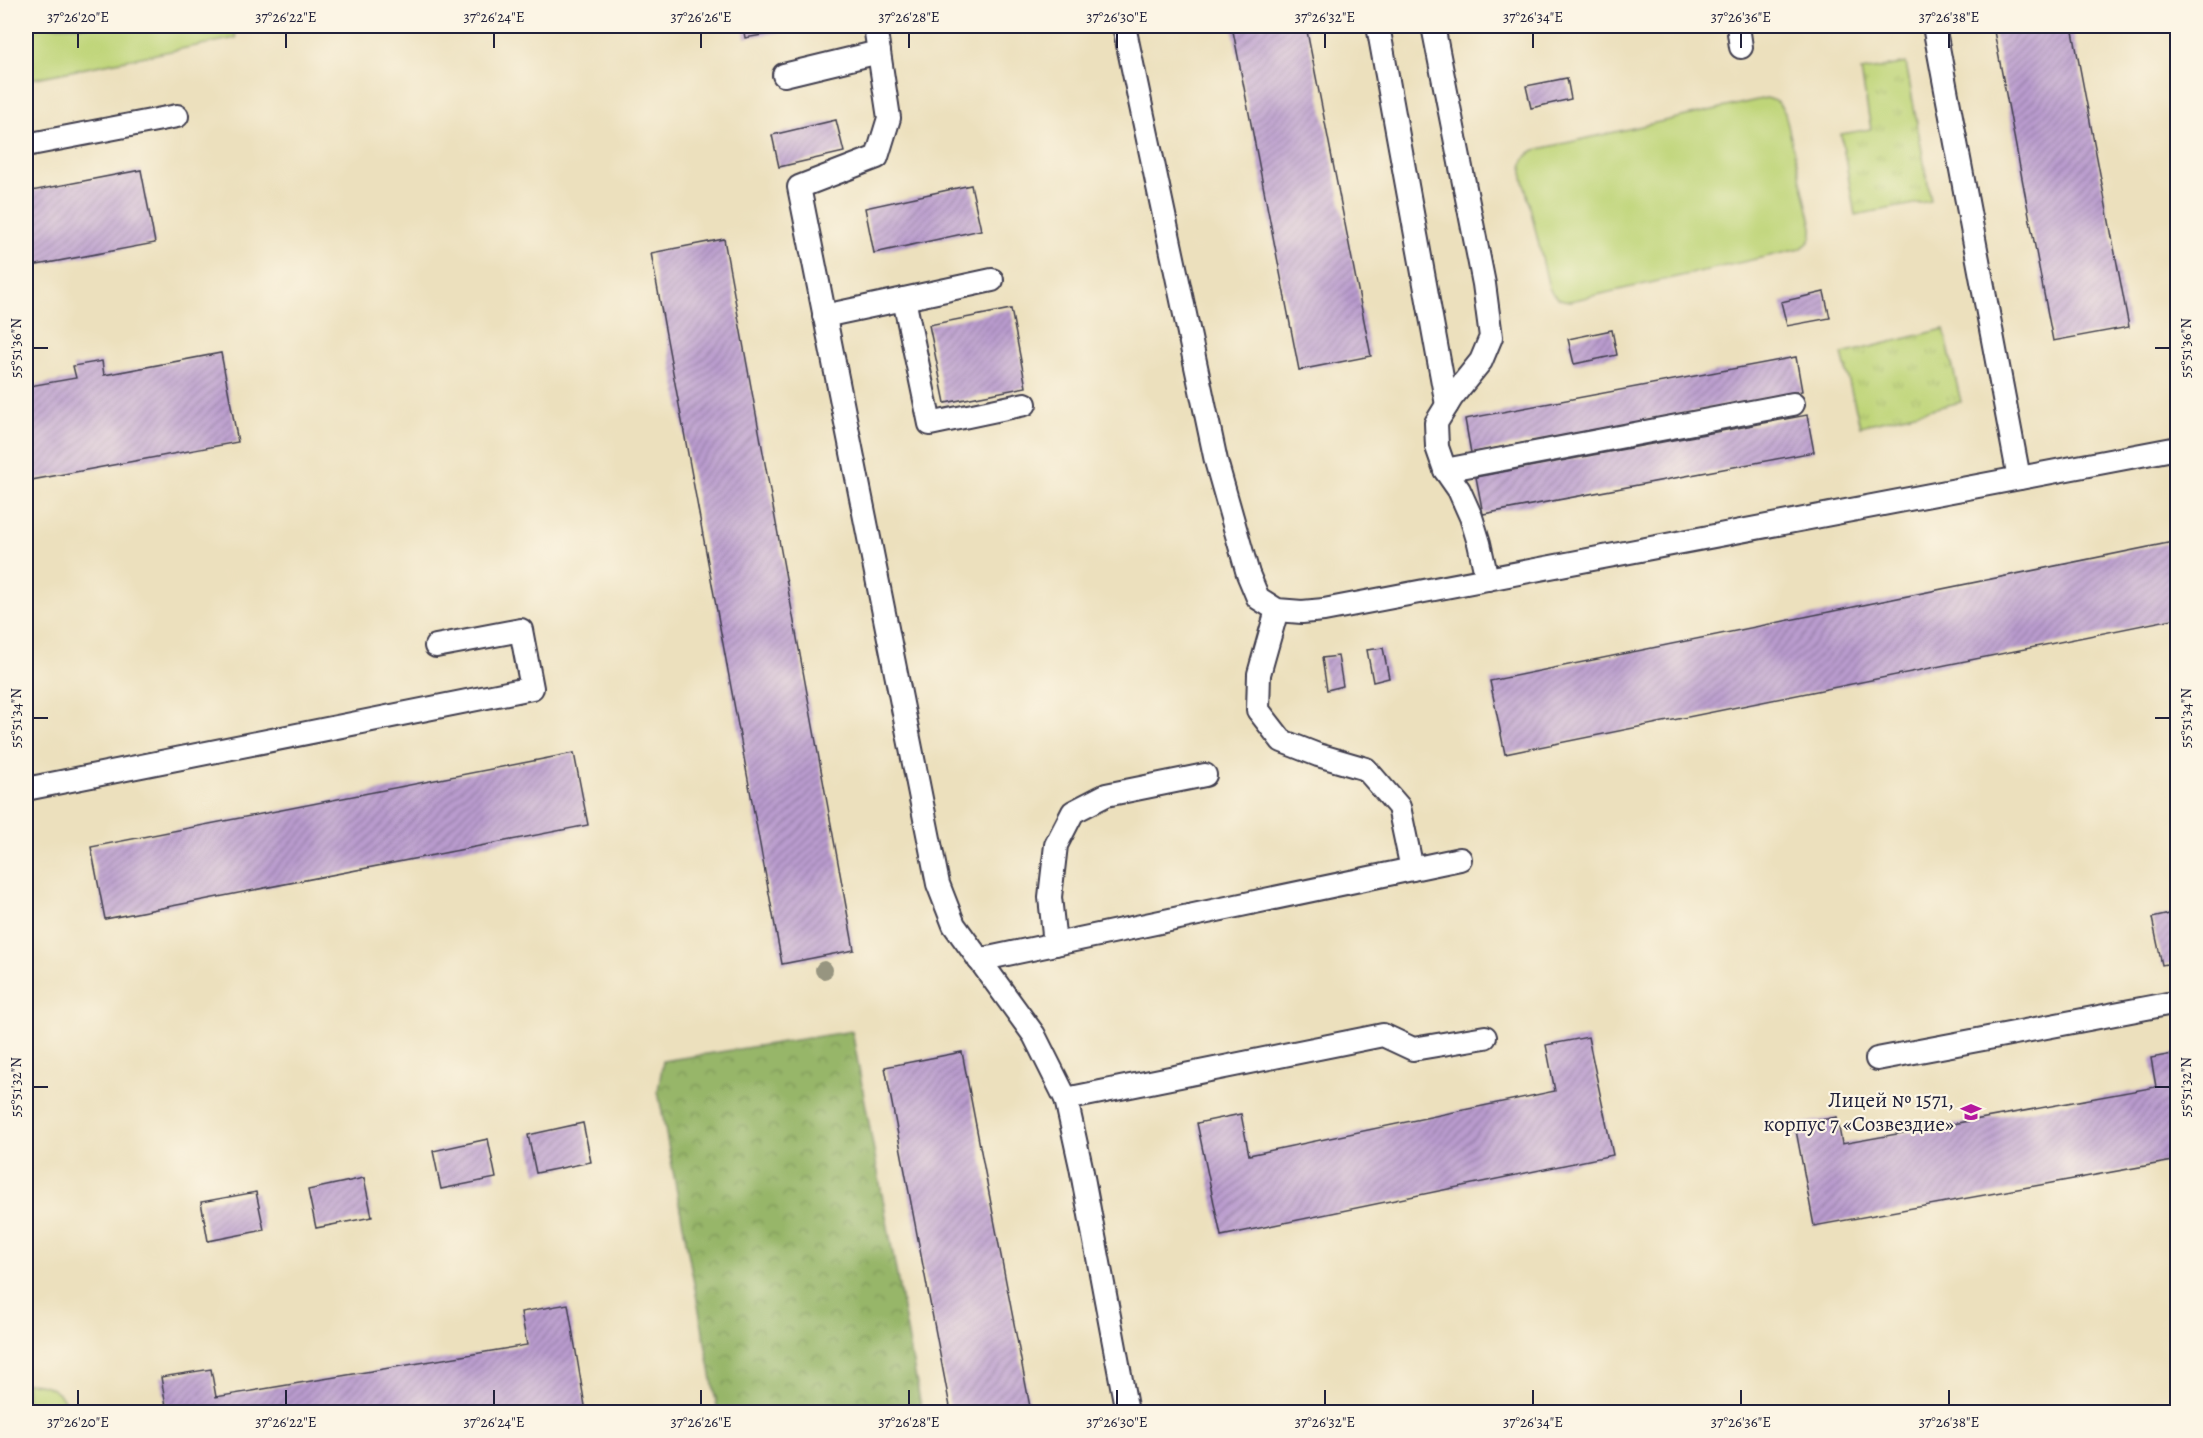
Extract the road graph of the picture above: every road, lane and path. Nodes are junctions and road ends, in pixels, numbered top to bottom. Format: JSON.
{"nodes":[{"id":1,"x":875,"y":26,"type":"edge"},
{"id":2,"x":1124,"y":26,"type":"edge"},
{"id":3,"x":1378,"y":26,"type":"edge"},
{"id":4,"x":1433,"y":26,"type":"edge"},
{"id":5,"x":1934,"y":26,"type":"edge"},
{"id":6,"x":879,"y":52,"type":"junction"},
{"id":7,"x":784,"y":75,"type":"dead end"},
{"id":8,"x":177,"y":116,"type":"dead end"},
{"id":9,"x":26,"y":145,"type":"edge"},
{"id":10,"x":992,"y":280,"type":"dead end"},
{"id":11,"x":904,"y":299,"type":"junction"},
{"id":12,"x":824,"y":316,"type":"junction"},
{"id":13,"x":1025,"y":404,"type":"dead end"},
{"id":14,"x":1793,"y":404,"type":"dead end"},
{"id":15,"x":1447,"y":405,"type":"junction"},
{"id":16,"x":2178,"y":448,"type":"edge"},
{"id":17,"x":1445,"y":470,"type":"junction"},
{"id":18,"x":2019,"y":478,"type":"junction"},
{"id":19,"x":1486,"y":579,"type":"junction"},
{"id":20,"x":1277,"y":610,"type":"junction"},
{"id":21,"x":436,"y":646,"type":"dead end"},
{"id":22,"x":1205,"y":775,"type":"dead end"},
{"id":23,"x":26,"y":789,"type":"edge"},
{"id":24,"x":1460,"y":859,"type":"dead end"},
{"id":25,"x":1412,"y":868,"type":"junction"},
{"id":26,"x":1055,"y":944,"type":"junction"},
{"id":27,"x":979,"y":960,"type":"junction"},
{"id":28,"x":2178,"y":1002,"type":"edge"},
{"id":29,"x":1485,"y":1037,"type":"dead end"},
{"id":30,"x":1877,"y":1059,"type":"dead end"},
{"id":31,"x":1066,"y":1099,"type":"junction"},
{"id":32,"x":1127,"y":1413,"type":"edge"}],
"edges":[{"from":1,"to":6,"type":"lane"},
{"from":2,"to":20,"type":"lane"},
{"from":3,"to":15,"type":"lane"},
{"from":4,"to":15,"type":"lane"},
{"from":5,"to":18,"type":"lane"},
{"from":6,"to":7,"type":"lane"},
{"from":6,"to":12,"type":"lane"},
{"from":8,"to":9,"type":"lane"},
{"from":10,"to":11,"type":"lane"},
{"from":11,"to":12,"type":"lane"},
{"from":11,"to":13,"type":"lane"},
{"from":12,"to":27,"type":"lane"},
{"from":14,"to":17,"type":"lane"},
{"from":15,"to":17,"type":"lane"},
{"from":16,"to":18,"type":"lane"},
{"from":17,"to":19,"type":"lane"},
{"from":18,"to":19,"type":"lane"},
{"from":19,"to":20,"type":"lane"},
{"from":20,"to":25,"type":"lane"},
{"from":21,"to":23,"type":"lane"},
{"from":22,"to":26,"type":"lane"},
{"from":24,"to":25,"type":"lane"},
{"from":25,"to":26,"type":"lane"},
{"from":26,"to":27,"type":"lane"},
{"from":27,"to":31,"type":"lane"},
{"from":28,"to":30,"type":"lane"},
{"from":29,"to":31,"type":"lane"},
{"from":31,"to":32,"type":"lane"}]}
